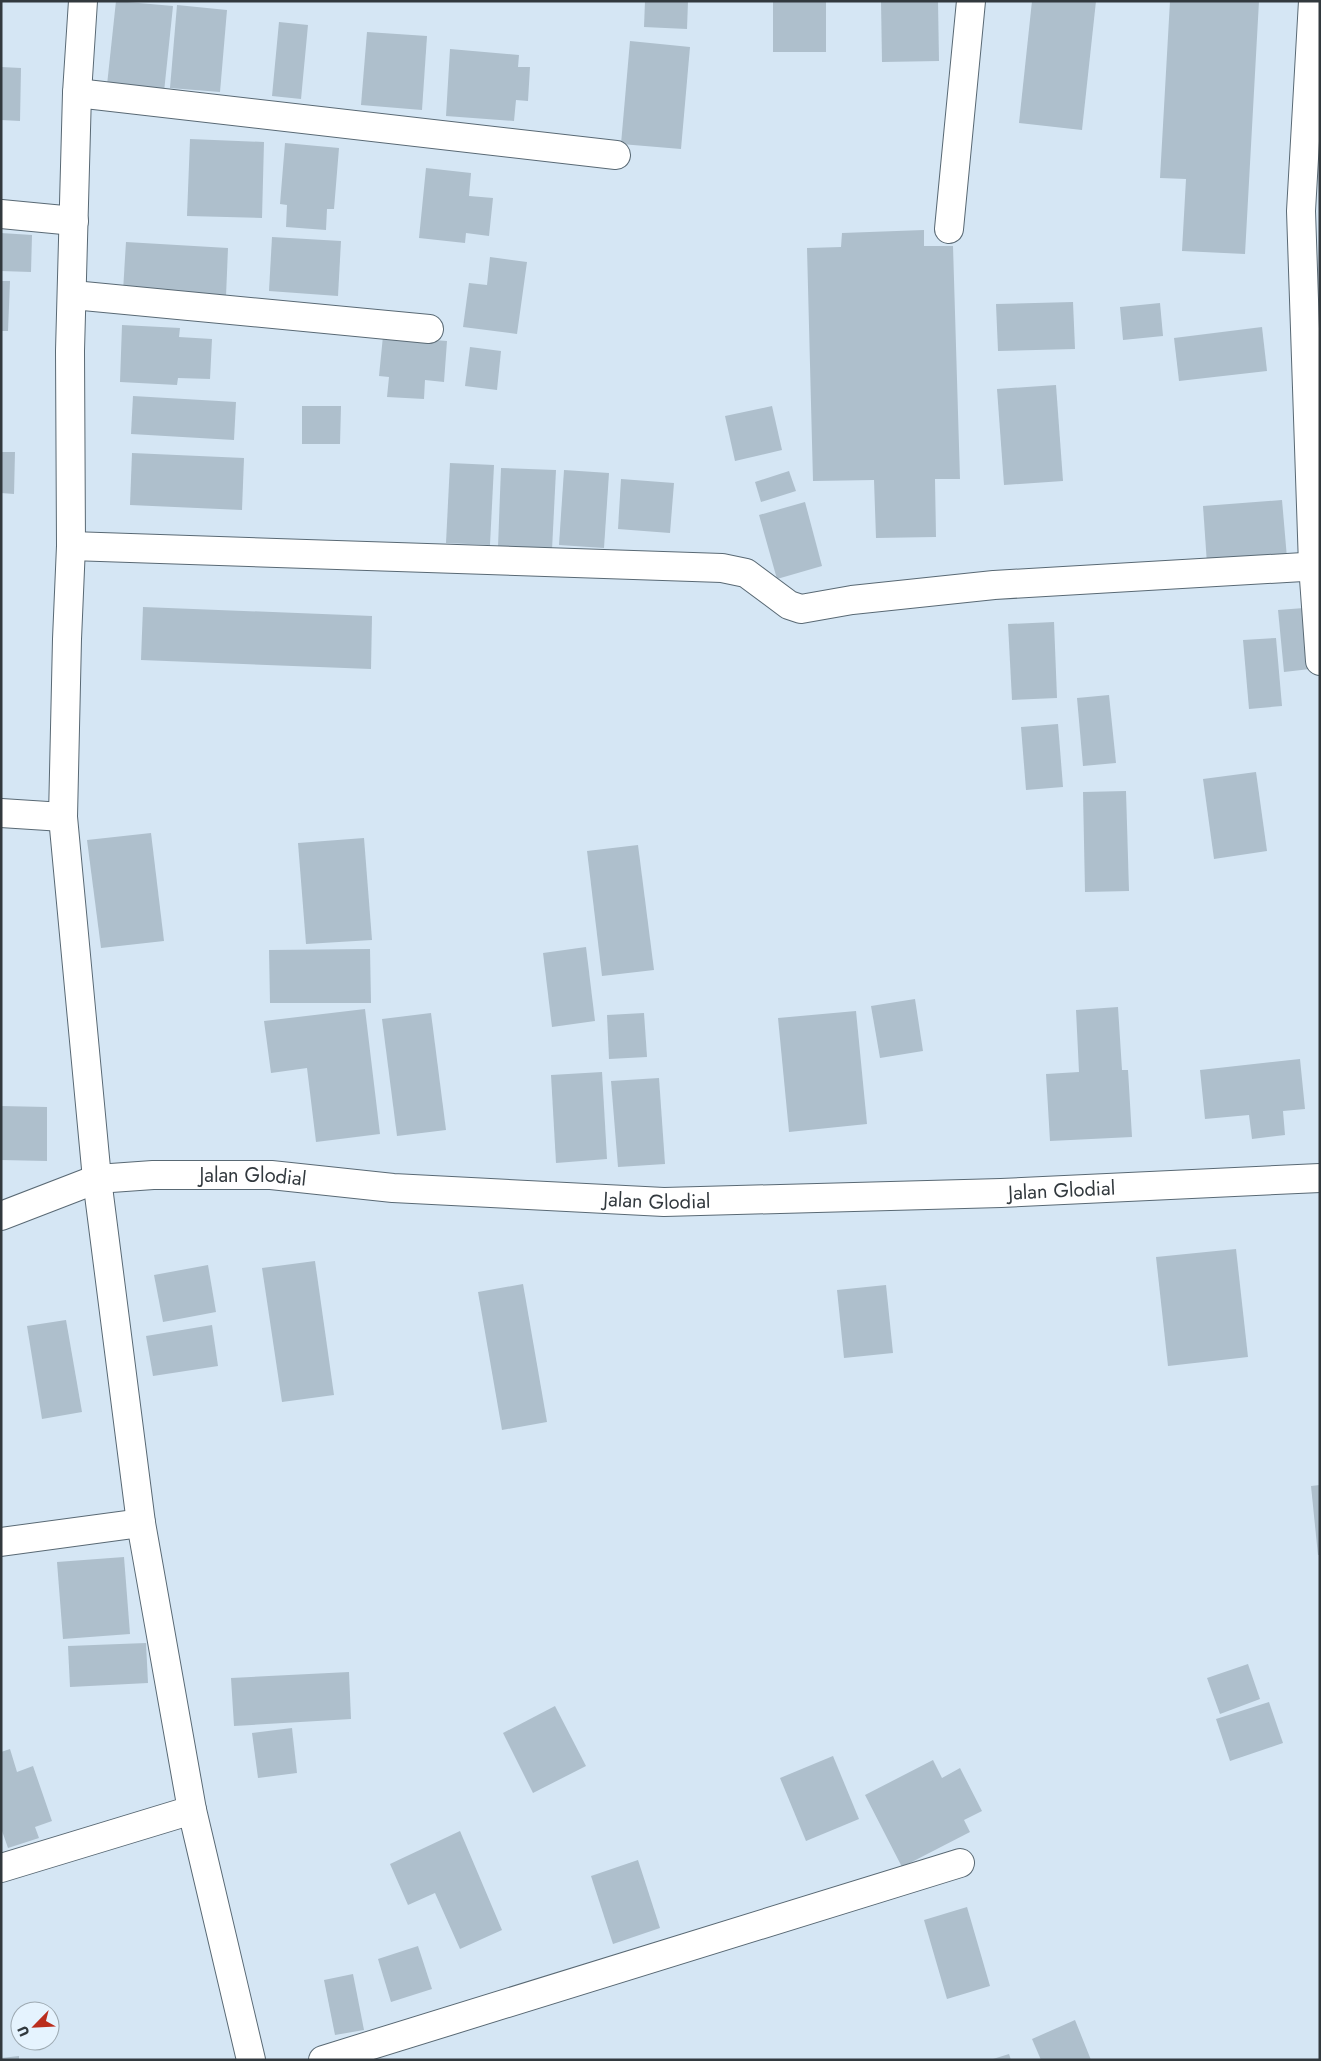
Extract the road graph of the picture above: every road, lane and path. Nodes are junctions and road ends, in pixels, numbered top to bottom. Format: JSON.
{"nodes":[{"id":1,"x":83,"y":1,"type":"edge"},
{"id":2,"x":971,"y":1,"type":"edge"},
{"id":3,"x":1313,"y":1,"type":"edge"},
{"id":4,"x":77,"y":94,"type":"junction"},
{"id":5,"x":616,"y":155,"type":"dead end"},
{"id":6,"x":1,"y":214,"type":"edge"},
{"id":7,"x":74,"y":221,"type":"junction"},
{"id":8,"x":949,"y":229,"type":"dead end"},
{"id":9,"x":73,"y":296,"type":"junction"},
{"id":10,"x":429,"y":329,"type":"dead end"},
{"id":11,"x":72,"y":546,"type":"junction"},
{"id":12,"x":1316,"y":566,"type":"edge"},
{"id":13,"x":1320,"y":661,"type":"edge"},
{"id":14,"x":1,"y":813,"type":"edge"},
{"id":15,"x":63,"y":817,"type":"junction"},
{"id":16,"x":1320,"y":1178,"type":"edge"},
{"id":17,"x":96,"y":1179,"type":"junction"},
{"id":18,"x":1,"y":1216,"type":"edge"},
{"id":19,"x":140,"y":1523,"type":"junction"},
{"id":20,"x":1,"y":1542,"type":"edge"},
{"id":21,"x":192,"y":1810,"type":"junction"},
{"id":22,"x":960,"y":1864,"type":"dead end"},
{"id":23,"x":1,"y":1868,"type":"edge"},
{"id":24,"x":251,"y":2060,"type":"edge"},
{"id":25,"x":323,"y":2060,"type":"edge"}],
"edges":[{"from":1,"to":4,"type":"street"},
{"from":2,"to":8,"type":"street"},
{"from":3,"to":12,"type":"street"},
{"from":4,"to":5,"type":"street"},
{"from":4,"to":7,"type":"street"},
{"from":6,"to":7,"type":"street"},
{"from":7,"to":9,"type":"street"},
{"from":9,"to":10,"type":"street"},
{"from":9,"to":11,"type":"street"},
{"from":11,"to":12,"type":"street"},
{"from":11,"to":15,"type":"street"},
{"from":12,"to":13,"type":"street"},
{"from":14,"to":15,"type":"street"},
{"from":15,"to":17,"type":"street"},
{"from":16,"to":17,"type":"street","name":"Jalan Glodial"},
{"from":17,"to":18,"type":"street","name":"Jalan Glodial"},
{"from":17,"to":19,"type":"street"},
{"from":19,"to":20,"type":"street"},
{"from":19,"to":21,"type":"street"},
{"from":21,"to":23,"type":"street"},
{"from":21,"to":24,"type":"street"},
{"from":22,"to":25,"type":"street"}]}
